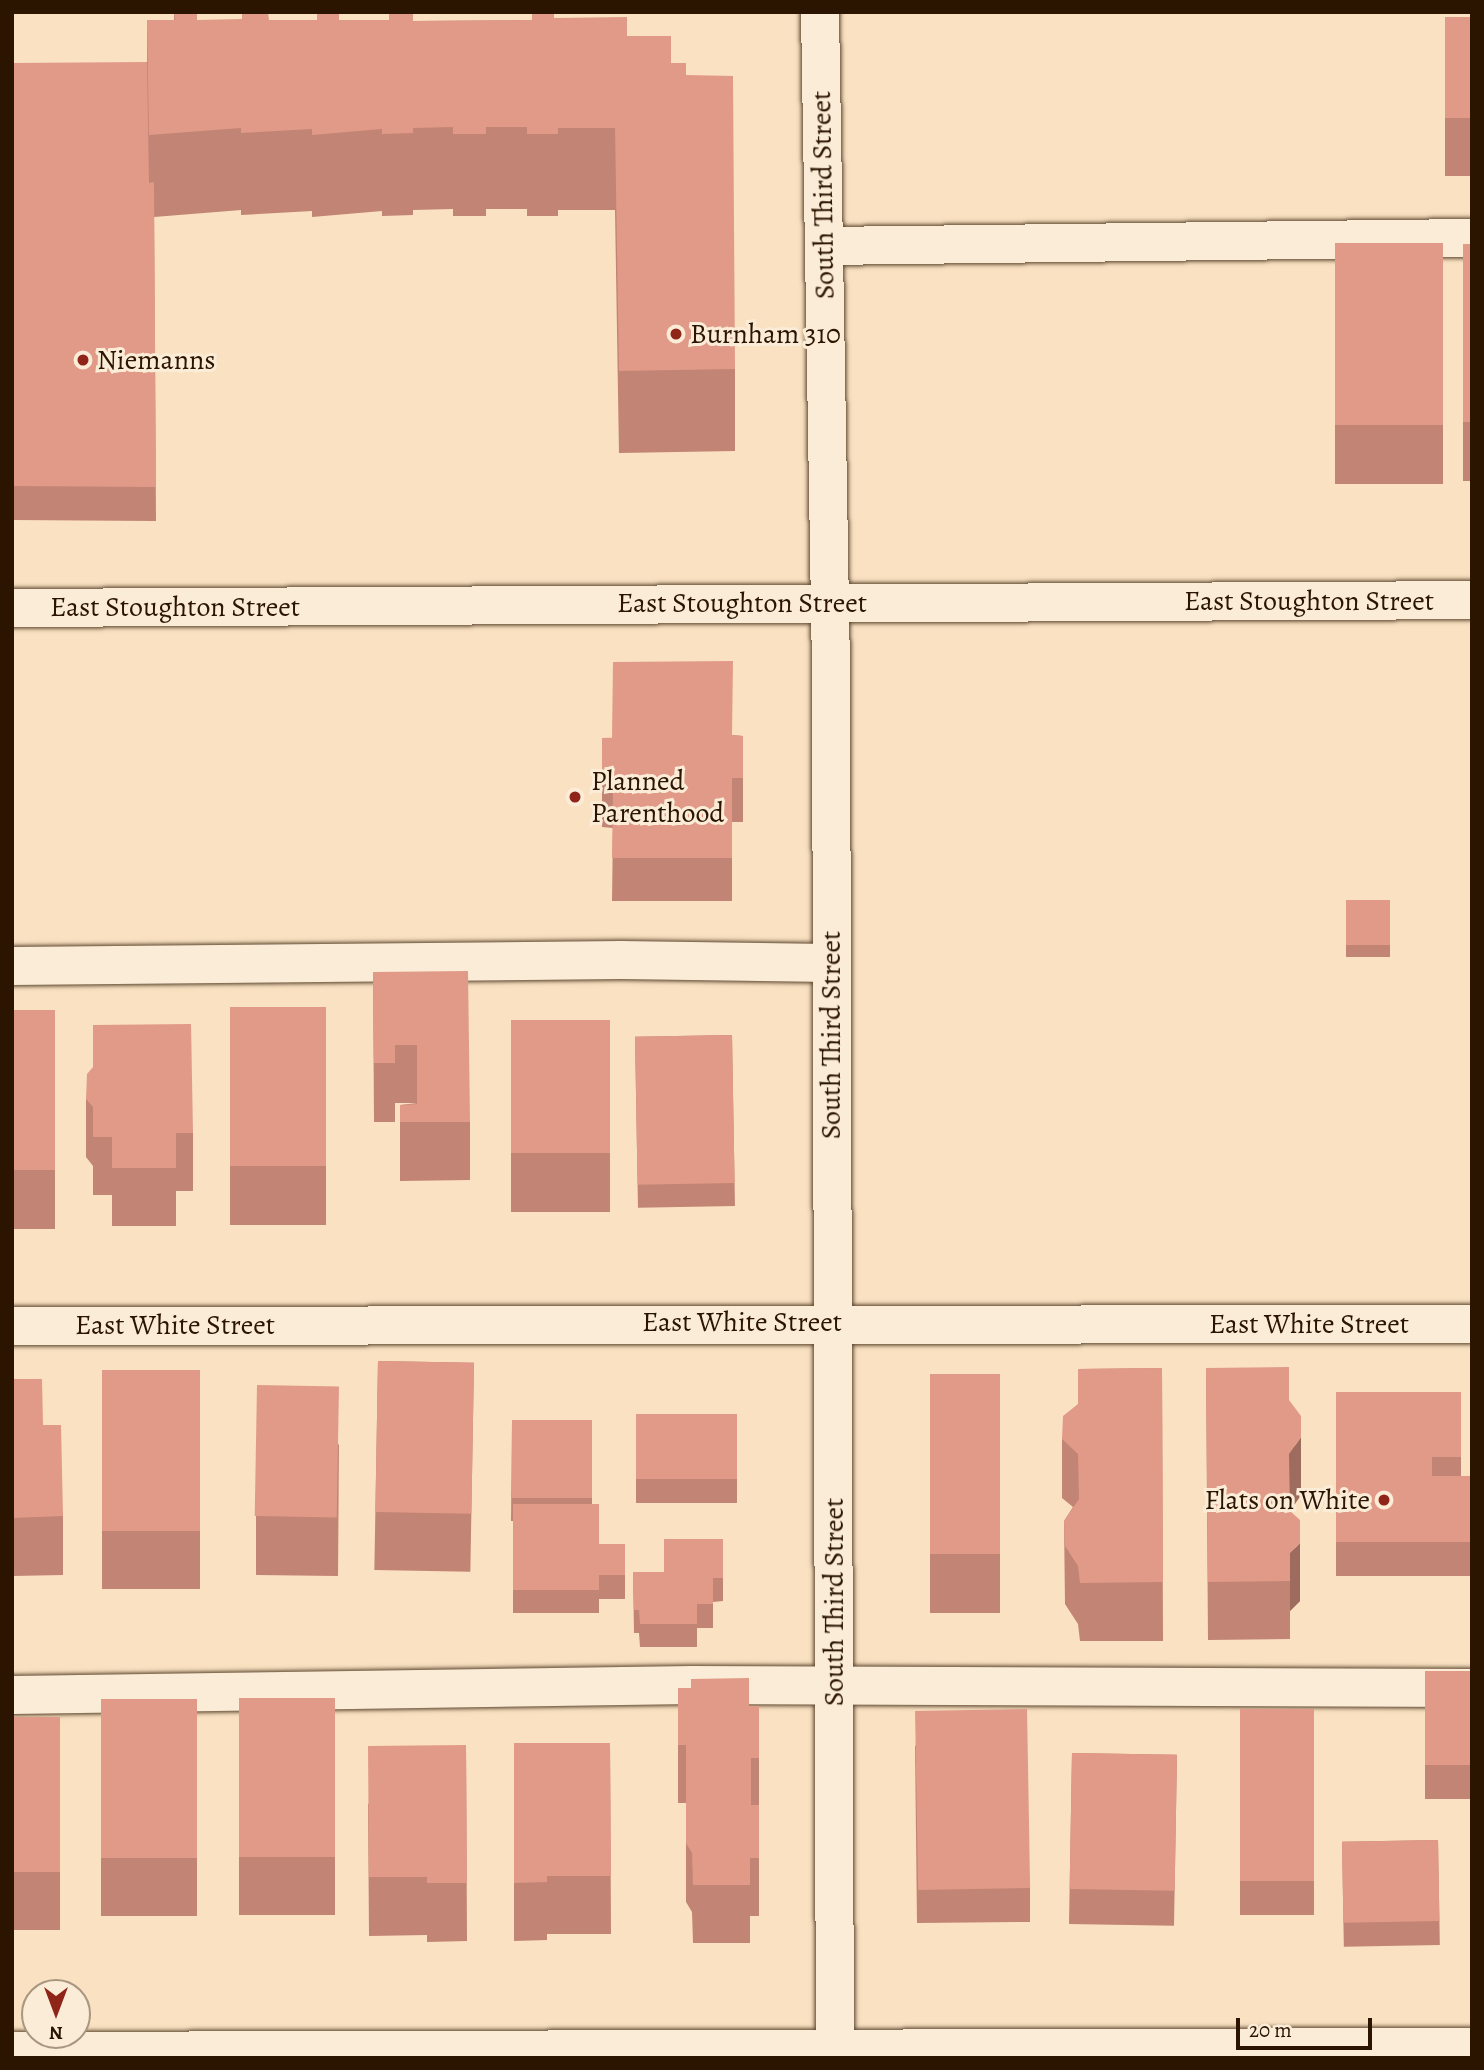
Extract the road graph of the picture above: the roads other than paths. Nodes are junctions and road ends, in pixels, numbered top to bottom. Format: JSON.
{"nodes":[{"id":1,"x":820,"y":12,"type":"edge"},
{"id":2,"x":1472,"y":238,"type":"edge"},
{"id":3,"x":824,"y":246,"type":"junction"},
{"id":4,"x":1472,"y":600,"type":"edge"},
{"id":5,"x":830,"y":602,"type":"junction"},
{"id":6,"x":12,"y":608,"type":"edge"},
{"id":7,"x":830,"y":963,"type":"junction"},
{"id":8,"x":12,"y":966,"type":"edge"},
{"id":9,"x":833,"y":1322,"type":"junction"},
{"id":10,"x":1472,"y":1324,"type":"edge"},
{"id":11,"x":12,"y":1326,"type":"edge"},
{"id":12,"x":834,"y":1686,"type":"junction"},
{"id":13,"x":1472,"y":1688,"type":"edge"},
{"id":14,"x":12,"y":1695,"type":"edge"},
{"id":15,"x":1472,"y":2047,"type":"edge"},
{"id":16,"x":12,"y":2051,"type":"edge"},
{"id":17,"x":835,"y":2054,"type":"edge"}],
"edges":[{"from":1,"to":3,"type":"street","name":"South Third Street"},
{"from":2,"to":3,"type":"street"},
{"from":3,"to":5,"type":"street","name":"South Third Street"},
{"from":4,"to":5,"type":"street","name":"East Stoughton Street"},
{"from":5,"to":6,"type":"street","name":"East Stoughton Street"},
{"from":5,"to":7,"type":"street","name":"South Third Street"},
{"from":7,"to":8,"type":"street"},
{"from":7,"to":9,"type":"street","name":"South Third Street"},
{"from":9,"to":10,"type":"street","name":"East White Street"},
{"from":9,"to":11,"type":"street","name":"East White Street"},
{"from":9,"to":12,"type":"street","name":"South Third Street"},
{"from":12,"to":13,"type":"street"},
{"from":12,"to":14,"type":"street"},
{"from":12,"to":17,"type":"street","name":"South Third Street"},
{"from":15,"to":17,"type":"street"},
{"from":16,"to":17,"type":"street"}]}
